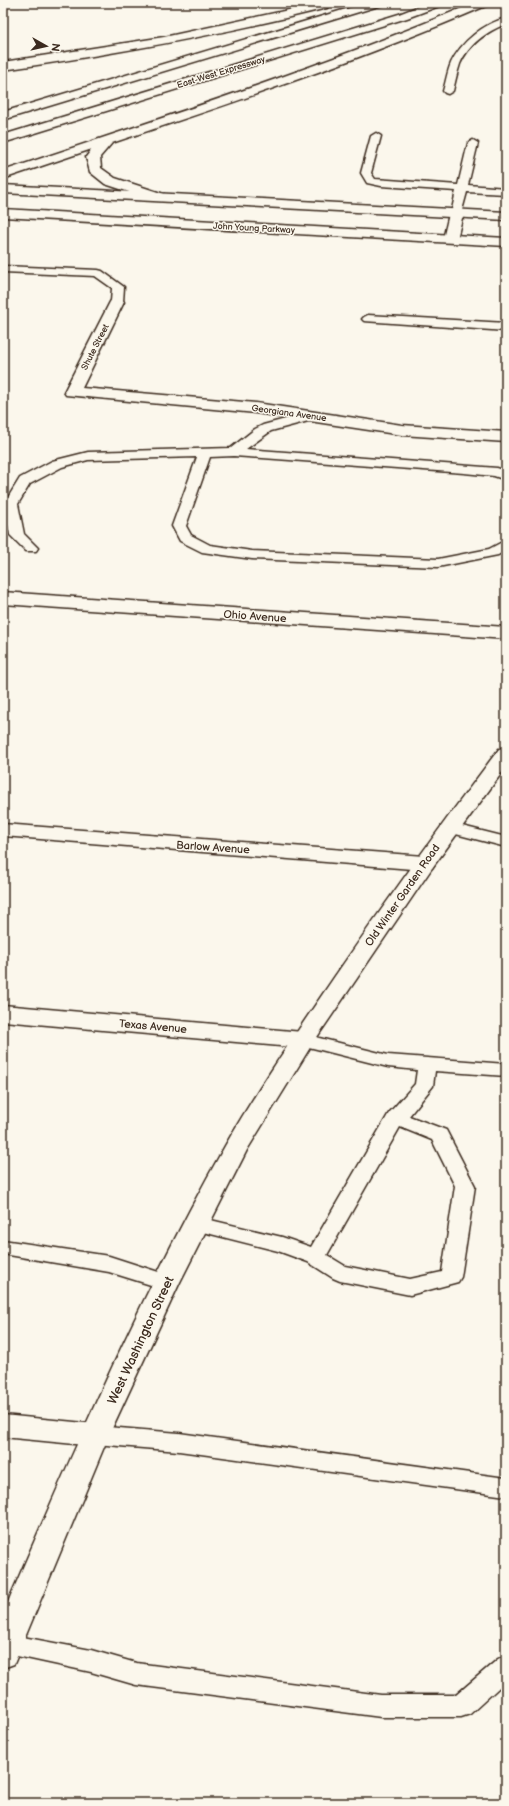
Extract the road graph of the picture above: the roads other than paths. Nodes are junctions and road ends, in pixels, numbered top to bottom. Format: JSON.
{"nodes":[{"id":1,"x":336,"y":3,"type":"edge"},
{"id":2,"x":378,"y":3,"type":"edge"},
{"id":3,"x":438,"y":3,"type":"edge"},
{"id":4,"x":484,"y":3,"type":"edge"},
{"id":5,"x":506,"y":21,"type":"edge"},
{"id":6,"x":3,"y":66,"type":"edge"},
{"id":7,"x":448,"y":91,"type":"dead end"},
{"id":8,"x":3,"y":116,"type":"edge"},
{"id":9,"x":376,"y":136,"type":"dead end"},
{"id":10,"x":3,"y":139,"type":"edge"},
{"id":11,"x":108,"y":139,"type":"junction"},
{"id":12,"x":473,"y":143,"type":"dead end"},
{"id":13,"x":3,"y":175,"type":"edge"},
{"id":14,"x":462,"y":188,"type":"junction"},
{"id":15,"x":3,"y":189,"type":"edge"},
{"id":16,"x":506,"y":191,"type":"edge"},
{"id":17,"x":159,"y":197,"type":"junction"},
{"id":18,"x":3,"y":213,"type":"edge"},
{"id":19,"x":456,"y":214,"type":"junction"},
{"id":20,"x":506,"y":216,"type":"edge"},
{"id":21,"x":450,"y":239,"type":"junction"},
{"id":22,"x":506,"y":242,"type":"edge"},
{"id":23,"x":3,"y":269,"type":"edge"},
{"id":24,"x":118,"y":302,"type":"joint"},
{"id":25,"x":368,"y":319,"type":"dead end"},
{"id":26,"x":506,"y":327,"type":"edge"},
{"id":27,"x":72,"y":392,"type":"joint"},
{"id":28,"x":312,"y":416,"type":"junction"},
{"id":29,"x":506,"y":437,"type":"edge"},
{"id":30,"x":234,"y":452,"type":"junction"},
{"id":31,"x":205,"y":453,"type":"junction"},
{"id":32,"x":501,"y":474,"type":"edge"},
{"id":33,"x":506,"y":544,"type":"edge"},
{"id":34,"x":31,"y":548,"type":"dead end"},
{"id":35,"x":3,"y":598,"type":"edge"},
{"id":36,"x":506,"y":634,"type":"edge"},
{"id":37,"x":506,"y":753,"type":"edge"},
{"id":38,"x":450,"y":828,"type":"junction"},
{"id":39,"x":3,"y":830,"type":"edge"},
{"id":40,"x":506,"y":842,"type":"edge"},
{"id":41,"x":424,"y":863,"type":"junction"},
{"id":42,"x":3,"y":1013,"type":"edge"},
{"id":43,"x":303,"y":1040,"type":"junction"},
{"id":44,"x":427,"y":1064,"type":"junction"},
{"id":45,"x":506,"y":1070,"type":"edge"},
{"id":46,"x":396,"y":1118,"type":"junction"},
{"id":47,"x":198,"y":1224,"type":"junction"},
{"id":48,"x":3,"y":1247,"type":"edge"},
{"id":49,"x":315,"y":1257,"type":"junction"},
{"id":50,"x":168,"y":1282,"type":"junction"},
{"id":51,"x":3,"y":1426,"type":"edge"},
{"id":52,"x":95,"y":1435,"type":"junction"},
{"id":53,"x":506,"y":1487,"type":"edge"},
{"id":54,"x":5,"y":1649,"type":"edge"},
{"id":55,"x":506,"y":1666,"type":"edge"}],
"edges":[{"from":1,"to":6,"type":"main road"},
{"from":2,"to":8,"type":"main road","name":"East-West Expressway"},
{"from":3,"to":10,"type":"main road","name":"East-West Expressway"},
{"from":4,"to":11,"type":"main road"},
{"from":5,"to":7,"type":"lane"},
{"from":9,"to":14,"type":"lane"},
{"from":11,"to":13,"type":"main road"},
{"from":11,"to":17,"type":"main road"},
{"from":12,"to":14,"type":"lane"},
{"from":14,"to":16,"type":"lane"},
{"from":14,"to":19,"type":"lane"},
{"from":15,"to":17,"type":"main road"},
{"from":17,"to":19,"type":"main road"},
{"from":18,"to":21,"type":"main road","name":"John Young Parkway"},
{"from":19,"to":20,"type":"main road"},
{"from":19,"to":21,"type":"main road"},
{"from":21,"to":22,"type":"main road","name":"John Young Parkway"},
{"from":23,"to":24,"type":"lane"},
{"from":24,"to":27,"type":"main road","name":"Shute Street"},
{"from":25,"to":26,"type":"lane"},
{"from":27,"to":28,"type":"main road","name":"Georgiana Avenue"},
{"from":28,"to":29,"type":"main road","name":"Georgiana Avenue"},
{"from":28,"to":30,"type":"lane"},
{"from":30,"to":31,"type":"lane"},
{"from":30,"to":32,"type":"lane"},
{"from":31,"to":33,"type":"lane"},
{"from":31,"to":34,"type":"lane"},
{"from":35,"to":36,"type":"main road","name":"Ohio Avenue"},
{"from":37,"to":38,"type":"main road","name":"Old Winter Garden Road"},
{"from":38,"to":40,"type":"lane"},
{"from":38,"to":41,"type":"main road","name":"Old Winter Garden Road"},
{"from":39,"to":41,"type":"main road","name":"Barlow Avenue"},
{"from":41,"to":43,"type":"main road","name":"Old Winter Garden Road"},
{"from":42,"to":43,"type":"main road","name":"Texas Avenue"},
{"from":43,"to":44,"type":"lane"},
{"from":43,"to":47,"type":"main road","name":"West Washington Street"},
{"from":44,"to":45,"type":"lane"},
{"from":44,"to":46,"type":"lane"},
{"from":46,"to":49,"type":"lane"},
{"from":46,"to":49,"type":"lane"},
{"from":47,"to":49,"type":"lane"},
{"from":47,"to":50,"type":"main road","name":"West Washington Street"},
{"from":48,"to":50,"type":"lane"},
{"from":50,"to":52,"type":"main road","name":"West Washington Street"},
{"from":51,"to":52,"type":"main road"},
{"from":52,"to":53,"type":"lane"},
{"from":52,"to":54,"type":"main road","name":"West Washington Street"},
{"from":54,"to":55,"type":"lane"}]}
